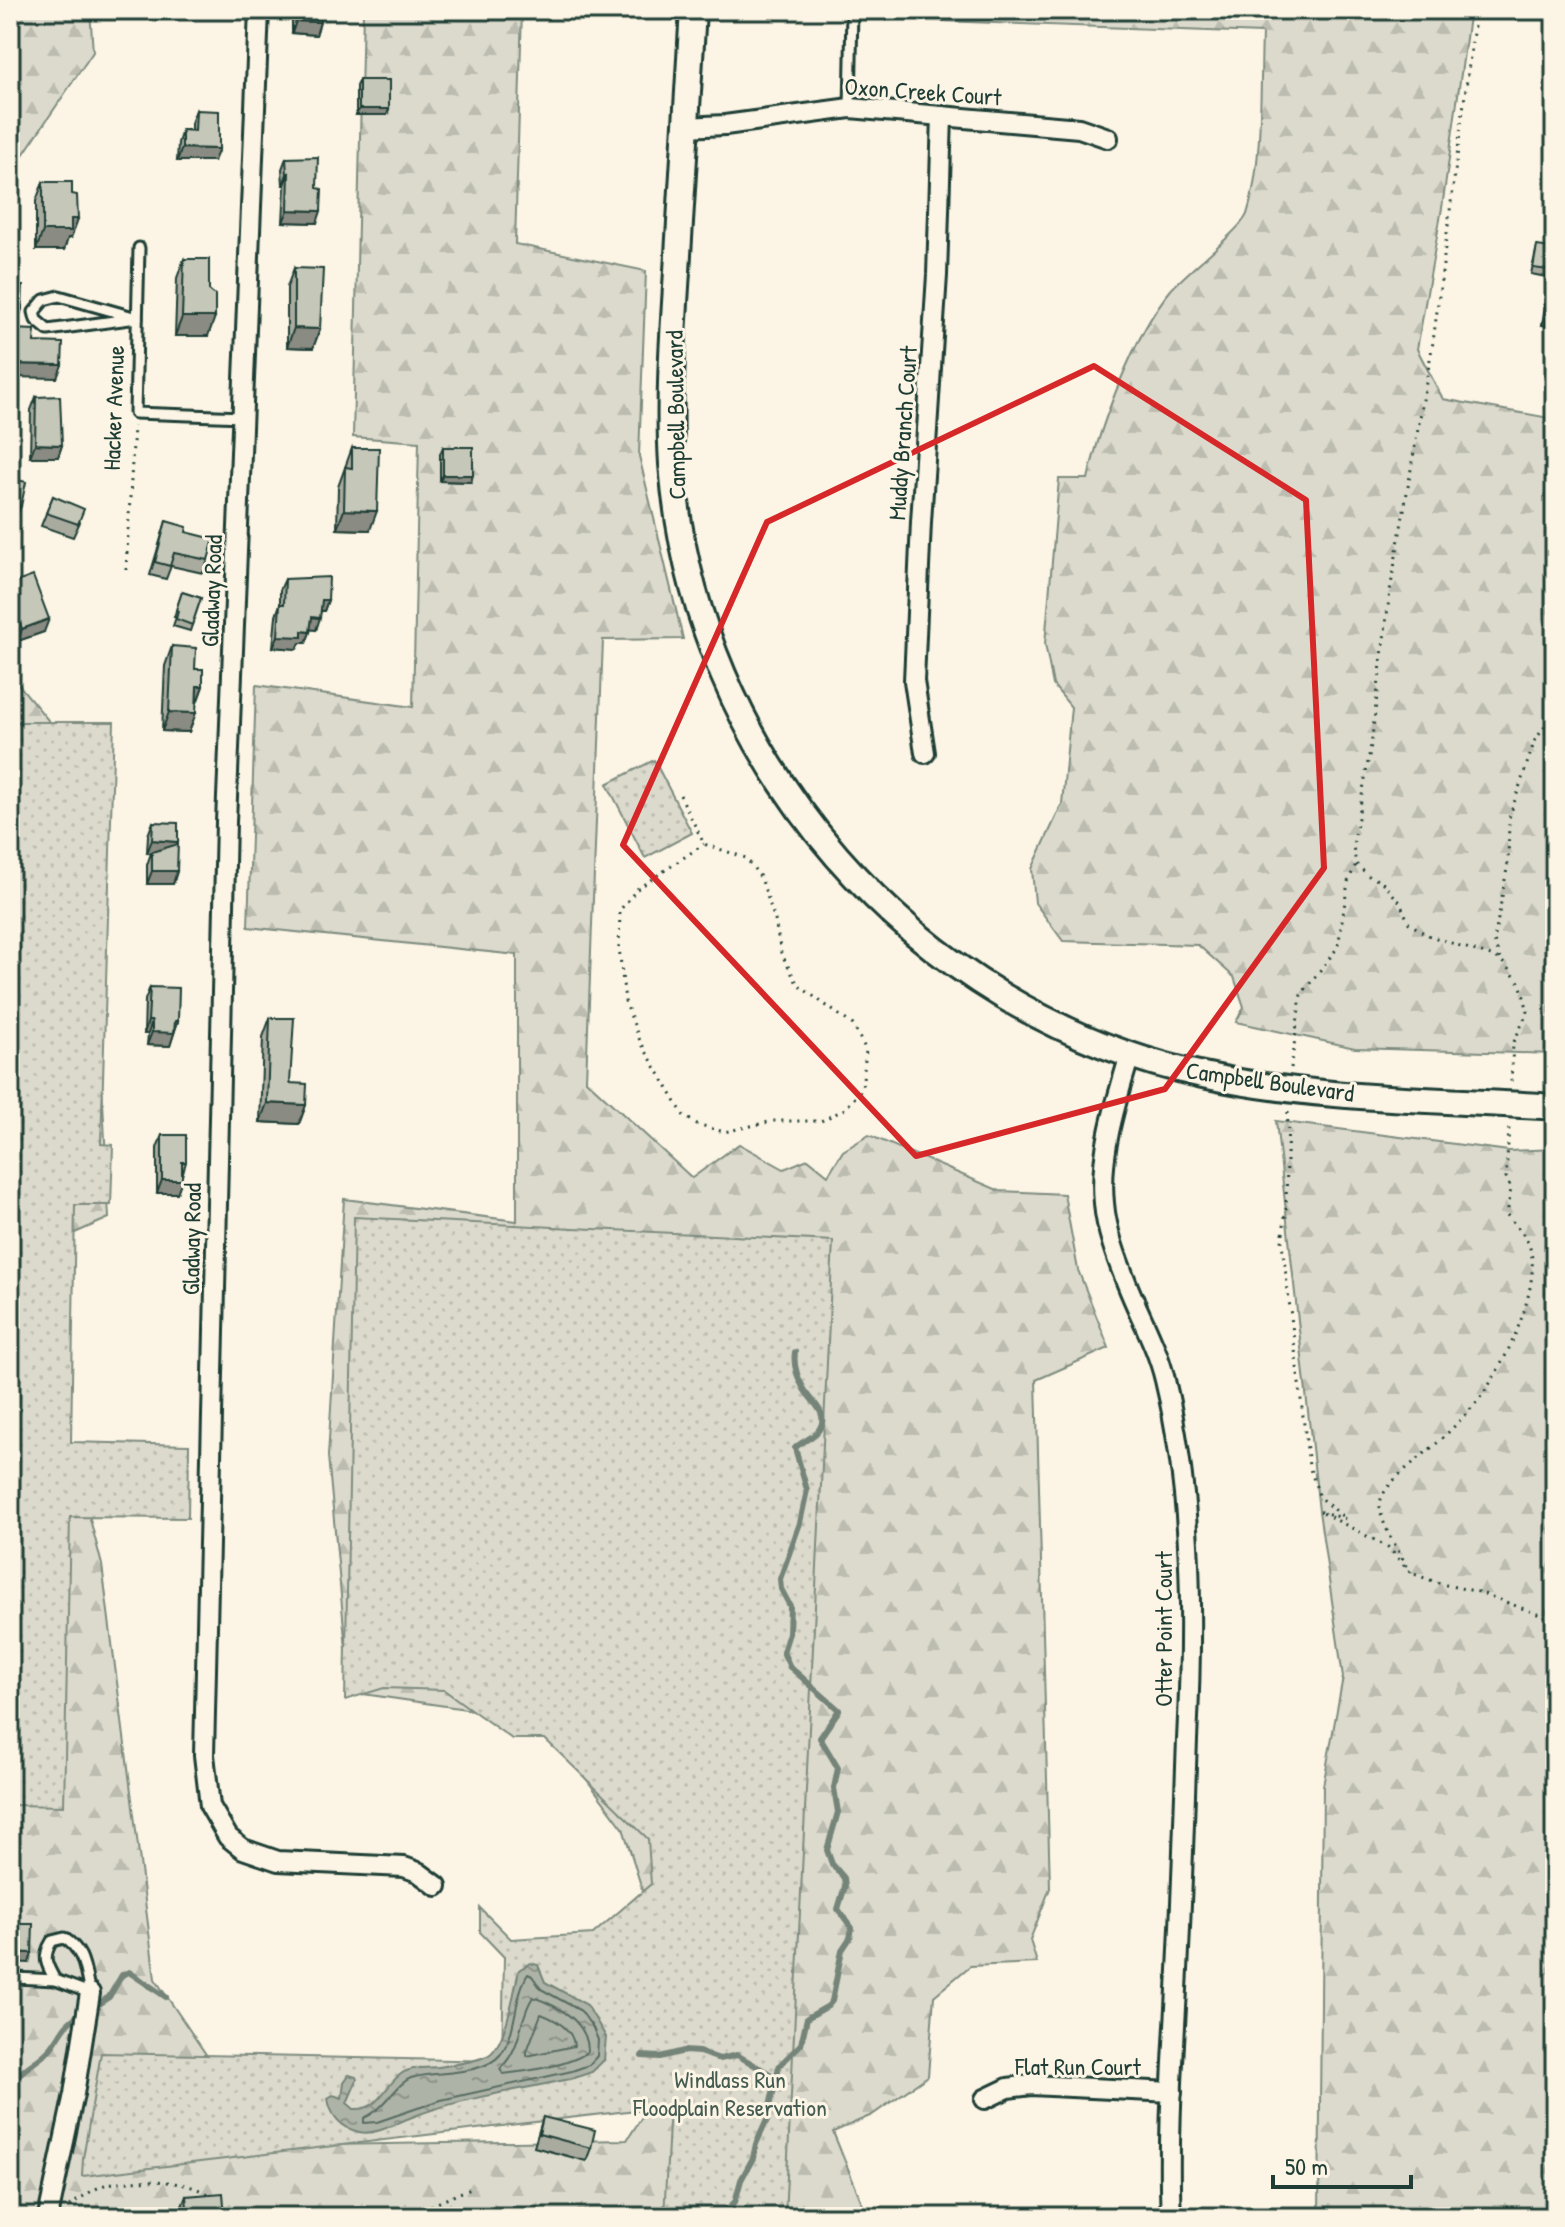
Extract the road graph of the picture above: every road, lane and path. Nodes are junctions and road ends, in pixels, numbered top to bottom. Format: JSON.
{"nodes":[{"id":1,"x":259,"y":10,"type":"edge"},
{"id":2,"x":693,"y":10,"type":"edge"},
{"id":3,"x":852,"y":10,"type":"edge"},
{"id":4,"x":1476,"y":10,"type":"edge"},
{"id":5,"x":850,"y":108,"type":"junction"},
{"id":6,"x":942,"y":116,"type":"junction"},
{"id":7,"x":686,"y":127,"type":"junction"},
{"id":8,"x":1108,"y":138,"type":"dead end"},
{"id":9,"x":139,"y":248,"type":"dead end"},
{"id":10,"x":137,"y":318,"type":"junction"},
{"id":11,"x":135,"y":413,"type":"junction"},
{"id":12,"x":244,"y":417,"type":"junction"},
{"id":13,"x":126,"y":570,"type":"dead end"},
{"id":14,"x":1555,"y":713,"type":"edge"},
{"id":15,"x":925,"y":753,"type":"dead end"},
{"id":16,"x":680,"y":795,"type":"dead end"},
{"id":17,"x":704,"y":844,"type":"junction"},
{"id":18,"x":1356,"y":864,"type":"junction"},
{"id":19,"x":1500,"y":959,"type":"junction"},
{"id":20,"x":1130,"y":1055,"type":"junction"},
{"id":21,"x":1289,"y":1089,"type":"junction"},
{"id":22,"x":1510,"y":1104,"type":"junction"},
{"id":23,"x":1555,"y":1107,"type":"edge"},
{"id":24,"x":1411,"y":1573,"type":"junction"},
{"id":25,"x":1555,"y":1627,"type":"edge"},
{"id":26,"x":437,"y":1886,"type":"dead end"},
{"id":27,"x":16,"y":1978,"type":"dead end"},
{"id":28,"x":55,"y":1980,"type":"junction"},
{"id":29,"x":90,"y":1993,"type":"junction"},
{"id":30,"x":1172,"y":2092,"type":"junction"},
{"id":31,"x":985,"y":2099,"type":"dead end"},
{"id":32,"x":473,"y":2187,"type":"dead end"},
{"id":33,"x":212,"y":2198,"type":"edge"},
{"id":34,"x":66,"y":2208,"type":"dead end"},
{"id":35,"x":48,"y":2217,"type":"edge"},
{"id":36,"x":328,"y":2217,"type":"edge"},
{"id":37,"x":1171,"y":2217,"type":"edge"}],
"edges":[{"from":1,"to":12,"type":"street","name":"Gladway Road"},
{"from":2,"to":7,"type":"street","name":"Campbell Boulevard"},
{"from":3,"to":5,"type":"lane"},
{"from":4,"to":18,"type":"path"},
{"from":5,"to":6,"type":"street","name":"Oxon Creek Court"},
{"from":5,"to":7,"type":"street","name":"Oxon Creek Court"},
{"from":6,"to":8,"type":"street","name":"Oxon Creek Court"},
{"from":6,"to":15,"type":"street","name":"Muddy Branch Court"},
{"from":7,"to":20,"type":"street","name":"Campbell Boulevard"},
{"from":9,"to":10,"type":"lane","name":"Hacker Avenue"},
{"from":10,"to":10,"type":"lane"},
{"from":10,"to":11,"type":"lane","name":"Hacker Avenue"},
{"from":11,"to":12,"type":"lane"},
{"from":11,"to":13,"type":"path","name":"Hacker Avenue"},
{"from":12,"to":26,"type":"street","name":"Gladway Road"},
{"from":14,"to":19,"type":"path"},
{"from":16,"to":17,"type":"path"},
{"from":17,"to":17,"type":"path"},
{"from":18,"to":19,"type":"path"},
{"from":18,"to":21,"type":"path"},
{"from":19,"to":22,"type":"path"},
{"from":20,"to":21,"type":"street","name":"Campbell Boulevard"},
{"from":20,"to":30,"type":"street","name":"Otter Point Court"},
{"from":21,"to":22,"type":"street","name":"Campbell Boulevard"},
{"from":21,"to":24,"type":"path"},
{"from":22,"to":23,"type":"street","name":"Campbell Boulevard"},
{"from":22,"to":24,"type":"path"},
{"from":24,"to":25,"type":"path"},
{"from":27,"to":28,"type":"lane"},
{"from":28,"to":29,"type":"lane"},
{"from":28,"to":29,"type":"lane"},
{"from":29,"to":35,"type":"street"},
{"from":30,"to":31,"type":"street","name":"Flat Run Court"},
{"from":30,"to":37,"type":"street","name":"Otter Point Court"},
{"from":32,"to":36,"type":"path"},
{"from":33,"to":34,"type":"path"}]}
